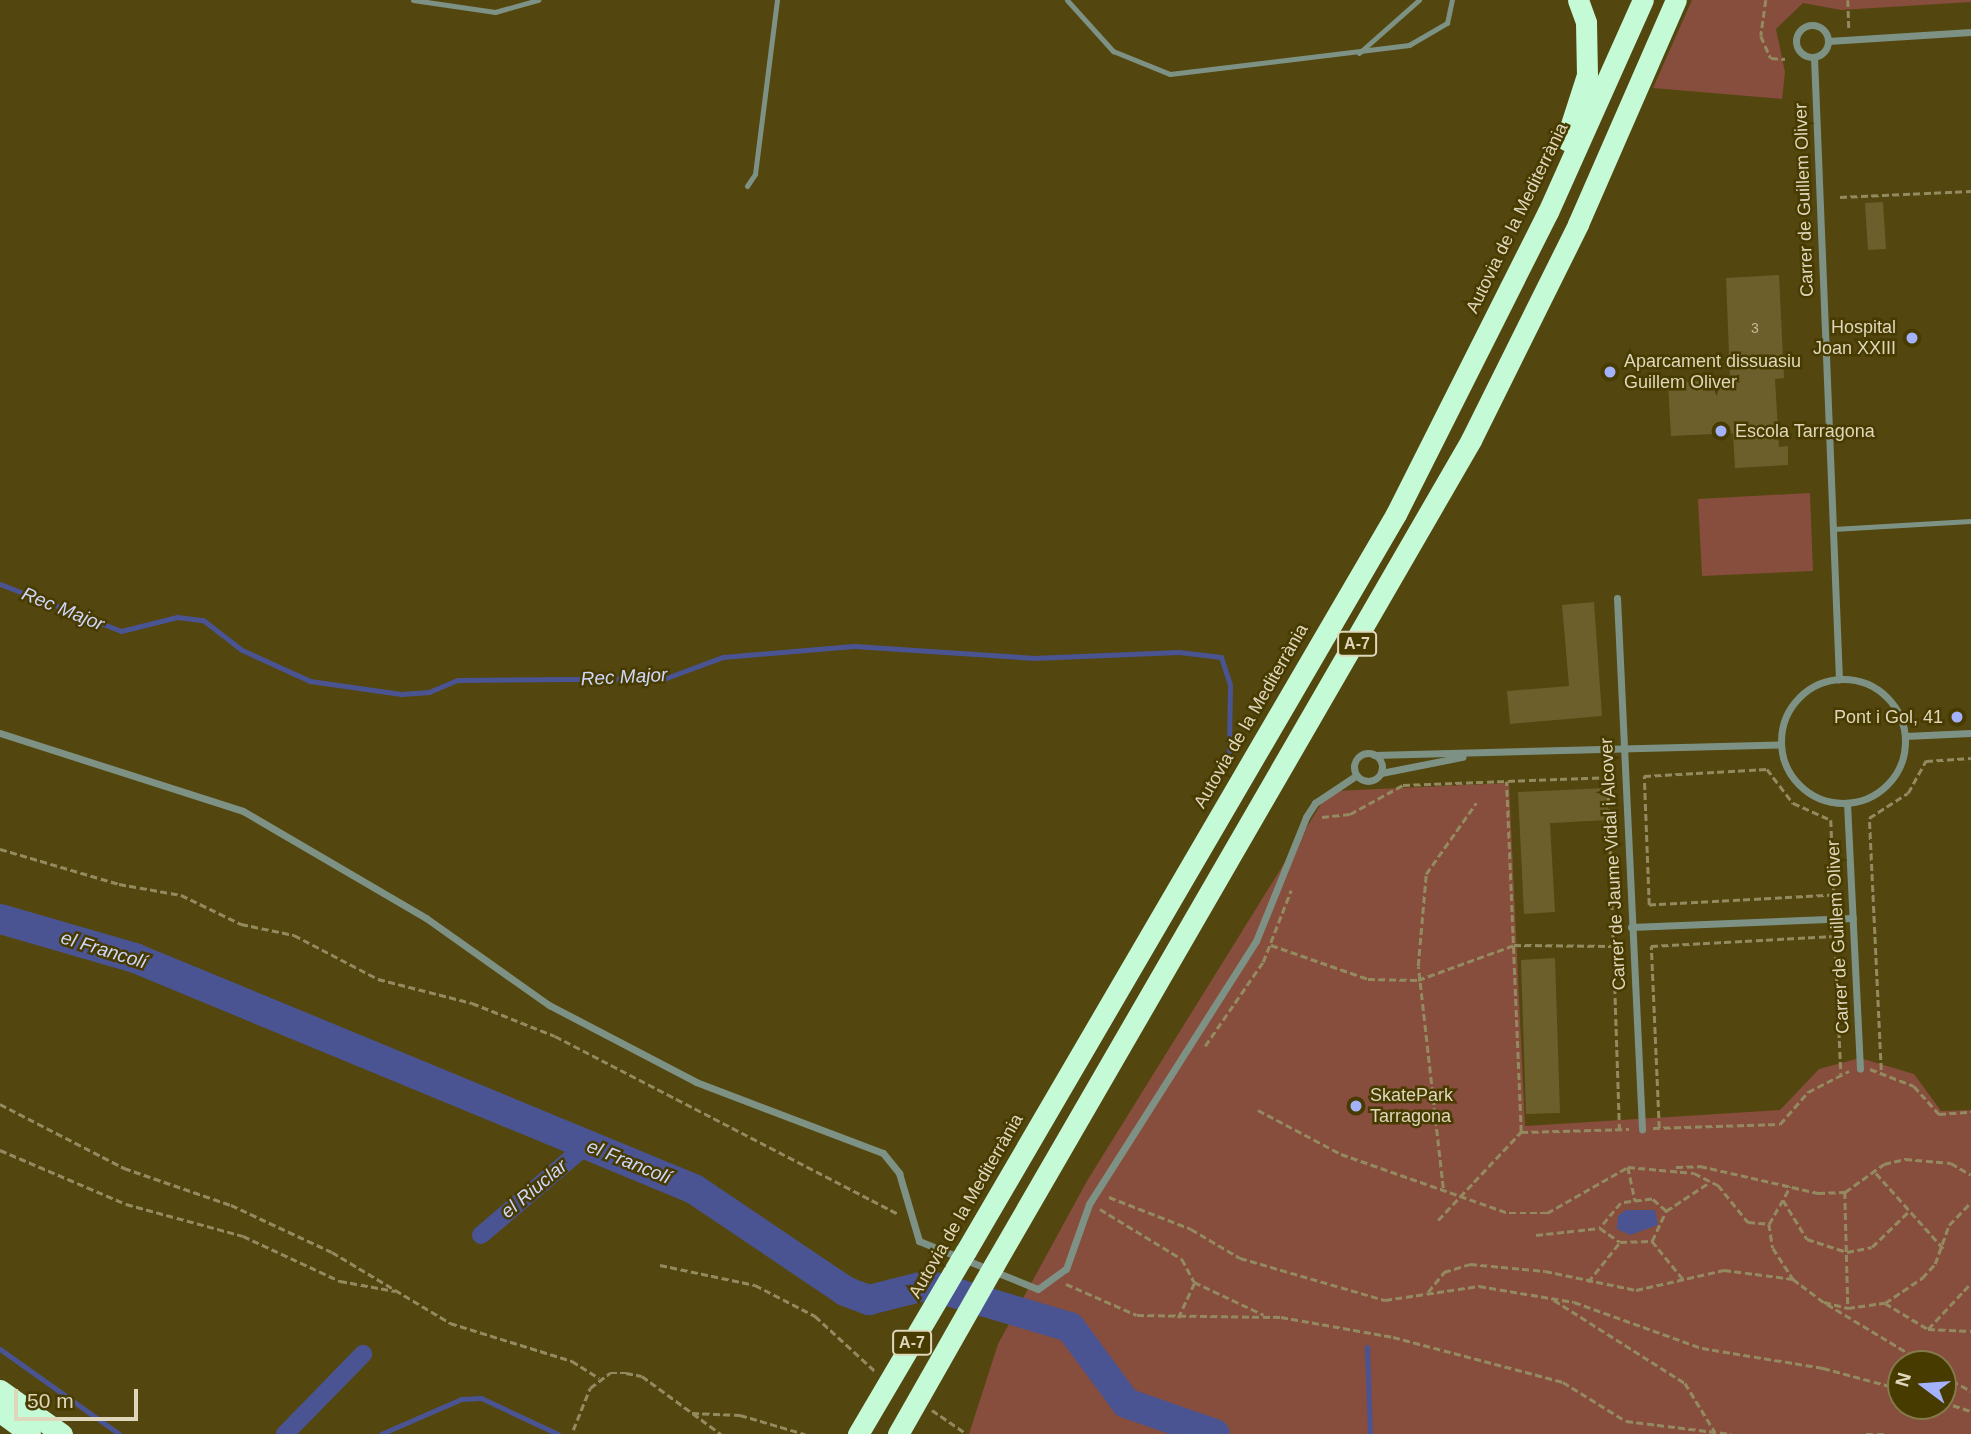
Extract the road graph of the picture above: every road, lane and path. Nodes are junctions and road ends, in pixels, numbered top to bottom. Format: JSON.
{"nodes":[{"id":1,"x":413,"y":0,"type":"edge"},
{"id":2,"x":538,"y":0,"type":"edge"},
{"id":3,"x":777,"y":0,"type":"edge"},
{"id":4,"x":1067,"y":0,"type":"edge"},
{"id":5,"x":1419,"y":0,"type":"edge"},
{"id":6,"x":1452,"y":0,"type":"edge"},
{"id":7,"x":1578,"y":0,"type":"edge"},
{"id":8,"x":1643,"y":0,"type":"edge"},
{"id":9,"x":1676,"y":0,"type":"edge"},
{"id":10,"x":1766,"y":0,"type":"edge"},
{"id":11,"x":1848,"y":0,"type":"edge"},
{"id":12,"x":1971,"y":32,"type":"edge"},
{"id":13,"x":1849,"y":40,"type":"junction"},
{"id":14,"x":1828,"y":41,"type":"junction"},
{"id":15,"x":1356,"y":55,"type":"junction"},
{"id":16,"x":1814,"y":57,"type":"junction"},
{"id":17,"x":1786,"y":59,"type":"dead end"},
{"id":18,"x":747,"y":186,"type":"dead end"},
{"id":19,"x":1971,"y":191,"type":"edge"},
{"id":20,"x":1840,"y":197,"type":"dead end"},
{"id":21,"x":1491,"y":324,"type":"junction"},
{"id":22,"x":1971,"y":521,"type":"edge"},
{"id":23,"x":1833,"y":529,"type":"junction"},
{"id":24,"x":1617,"y":598,"type":"dead end"},
{"id":25,"x":1839,"y":679,"type":"junction"},
{"id":26,"x":0,"y":733,"type":"edge"},
{"id":27,"x":1971,"y":733,"type":"edge"},
{"id":28,"x":1905,"y":736,"type":"junction"},
{"id":29,"x":1781,"y":744,"type":"junction"},
{"id":30,"x":1624,"y":750,"type":"junction"},
{"id":31,"x":1374,"y":755,"type":"junction"},
{"id":32,"x":1469,"y":756,"type":"junction"},
{"id":33,"x":1971,"y":758,"type":"edge"},
{"id":34,"x":1381,"y":774,"type":"junction"},
{"id":35,"x":1357,"y":775,"type":"junction"},
{"id":36,"x":1506,"y":781,"type":"junction"},
{"id":37,"x":1476,"y":803,"type":"dead end"},
{"id":38,"x":1847,"y":803,"type":"junction"},
{"id":39,"x":1316,"y":827,"type":"dead end"},
{"id":40,"x":0,"y":849,"type":"edge"},
{"id":41,"x":1293,"y":884,"type":"dead end"},
{"id":42,"x":1649,"y":905,"type":"joint"},
{"id":43,"x":1853,"y":918,"type":"junction"},
{"id":44,"x":1631,"y":927,"type":"junction"},
{"id":45,"x":1255,"y":941,"type":"junction"},
{"id":46,"x":1270,"y":945,"type":"junction"},
{"id":47,"x":1514,"y":945,"type":"junction"},
{"id":48,"x":1612,"y":946,"type":"junction"},
{"id":49,"x":1418,"y":980,"type":"junction"},
{"id":50,"x":1199,"y":1054,"type":"dead end"},
{"id":51,"x":1860,"y":1069,"type":"junction"},
{"id":52,"x":1881,"y":1070,"type":"junction"},
{"id":53,"x":1841,"y":1074,"type":"junction"},
{"id":54,"x":0,"y":1104,"type":"edge"},
{"id":55,"x":1258,"y":1110,"type":"dead end"},
{"id":56,"x":1971,"y":1112,"type":"edge"},
{"id":57,"x":1659,"y":1128,"type":"junction"},
{"id":58,"x":1642,"y":1129,"type":"junction"},
{"id":59,"x":1620,"y":1130,"type":"junction"},
{"id":60,"x":1521,"y":1132,"type":"junction"},
{"id":61,"x":0,"y":1150,"type":"edge"},
{"id":62,"x":1628,"y":1167,"type":"junction"},
{"id":63,"x":1673,"y":1167,"type":"junction"},
{"id":64,"x":1875,"y":1172,"type":"junction"},
{"id":65,"x":1971,"y":1175,"type":"edge"},
{"id":66,"x":1711,"y":1181,"type":"junction"},
{"id":67,"x":1112,"y":1186,"type":"dead end"},
{"id":68,"x":1790,"y":1186,"type":"junction"},
{"id":69,"x":1443,"y":1188,"type":"junction"},
{"id":70,"x":1844,"y":1192,"type":"junction"},
{"id":71,"x":1461,"y":1196,"type":"junction"},
{"id":72,"x":1783,"y":1200,"type":"junction"},
{"id":73,"x":1635,"y":1201,"type":"junction"},
{"id":74,"x":1971,"y":1202,"type":"edge"},
{"id":75,"x":1089,"y":1204,"type":"junction"},
{"id":76,"x":1666,"y":1212,"type":"junction"},
{"id":77,"x":1908,"y":1212,"type":"junction"},
{"id":78,"x":1438,"y":1220,"type":"dead end"},
{"id":79,"x":909,"y":1222,"type":"junction"},
{"id":80,"x":1769,"y":1224,"type":"junction"},
{"id":81,"x":1600,"y":1228,"type":"junction"},
{"id":82,"x":1536,"y":1234,"type":"dead end"},
{"id":83,"x":1652,"y":1241,"type":"junction"},
{"id":84,"x":1620,"y":1242,"type":"junction"},
{"id":85,"x":1943,"y":1248,"type":"junction"},
{"id":86,"x":1847,"y":1252,"type":"junction"},
{"id":87,"x":660,"y":1265,"type":"dead end"},
{"id":88,"x":1683,"y":1279,"type":"junction"},
{"id":89,"x":1793,"y":1279,"type":"junction"},
{"id":90,"x":1057,"y":1280,"type":"junction"},
{"id":91,"x":1194,"y":1282,"type":"junction"},
{"id":92,"x":1588,"y":1282,"type":"junction"},
{"id":93,"x":1971,"y":1283,"type":"edge"},
{"id":94,"x":398,"y":1292,"type":"junction"},
{"id":95,"x":1427,"y":1293,"type":"junction"},
{"id":96,"x":1552,"y":1298,"type":"junction"},
{"id":97,"x":1824,"y":1302,"type":"junction"},
{"id":98,"x":1885,"y":1303,"type":"junction"},
{"id":99,"x":1848,"y":1307,"type":"junction"},
{"id":100,"x":1267,"y":1317,"type":"junction"},
{"id":101,"x":1178,"y":1318,"type":"junction"},
{"id":102,"x":1928,"y":1329,"type":"junction"},
{"id":103,"x":1971,"y":1331,"type":"edge"},
{"id":104,"x":1903,"y":1350,"type":"edge"},
{"id":105,"x":881,"y":1376,"type":"dead end"},
{"id":106,"x":599,"y":1378,"type":"junction"},
{"id":107,"x":1887,"y":1385,"type":"edge"},
{"id":108,"x":0,"y":1390,"type":"edge"},
{"id":109,"x":922,"y":1404,"type":"dead end"},
{"id":110,"x":0,"y":1412,"type":"edge"},
{"id":111,"x":689,"y":1413,"type":"junction"},
{"id":112,"x":573,"y":1430,"type":"dead end"},
{"id":113,"x":1716,"y":1432,"type":"edge"},
{"id":114,"x":30,"y":1434,"type":"edge"},
{"id":115,"x":62,"y":1434,"type":"edge"},
{"id":116,"x":721,"y":1434,"type":"edge"},
{"id":117,"x":805,"y":1434,"type":"edge"},
{"id":118,"x":858,"y":1434,"type":"edge"},
{"id":119,"x":898,"y":1434,"type":"edge"},
{"id":120,"x":967,"y":1434,"type":"edge"},
{"id":121,"x":1731,"y":1434,"type":"edge"},
{"id":122,"x":1866,"y":1434,"type":"edge"},
{"id":123,"x":1884,"y":1434,"type":"edge"}],
"edges":[{"from":1,"to":2,"type":"lane"},
{"from":3,"to":18,"type":"lane"},
{"from":4,"to":15,"type":"lane"},
{"from":5,"to":15,"type":"lane"},
{"from":6,"to":15,"type":"lane"},
{"from":7,"to":21,"type":"highway"},
{"from":8,"to":21,"type":"highway","name":"Autovia de la Mediterrània","number":"A-7"},
{"from":9,"to":119,"type":"highway","number":"A-7","bridge":true},
{"from":10,"to":17,"type":"path"},
{"from":11,"to":13,"type":"path"},
{"from":12,"to":13,"type":"street"},
{"from":13,"to":14,"type":"street"},
{"from":14,"to":16,"type":"street"},
{"from":14,"to":16,"type":"street"},
{"from":16,"to":23,"type":"street","name":"Carrer de Guillem Oliver"},
{"from":19,"to":20,"type":"path"},
{"from":21,"to":118,"type":"highway","name":"Autovia de la Mediterrània","number":"A-7","bridge":true},
{"from":22,"to":23,"type":"lane"},
{"from":23,"to":25,"type":"street","name":"Carrer de Guillem Oliver"},
{"from":24,"to":30,"type":"street","name":"Carrer de Jaume Vidal i Alcover"},
{"from":25,"to":28,"type":"street"},
{"from":25,"to":29,"type":"street"},
{"from":26,"to":79,"type":"street"},
{"from":27,"to":28,"type":"street"},
{"from":28,"to":38,"type":"street"},
{"from":29,"to":30,"type":"street"},
{"from":29,"to":38,"type":"street"},
{"from":30,"to":32,"type":"street"},
{"from":30,"to":44,"type":"street","name":"Carrer de Jaume Vidal i Alcover"},
{"from":31,"to":32,"type":"street"},
{"from":31,"to":34,"type":"street"},
{"from":31,"to":35,"type":"street"},
{"from":32,"to":34,"type":"street"},
{"from":33,"to":52,"type":"path"},
{"from":34,"to":35,"type":"street"},
{"from":35,"to":45,"type":"street"},
{"from":36,"to":39,"type":"path"},
{"from":36,"to":47,"type":"path"},
{"from":36,"to":48,"type":"path"},
{"from":37,"to":49,"type":"path"},
{"from":38,"to":43,"type":"street","name":"Carrer de Guillem Oliver"},
{"from":40,"to":79,"type":"path"},
{"from":41,"to":46,"type":"path"},
{"from":42,"to":42,"type":"path"},
{"from":43,"to":44,"type":"street"},
{"from":43,"to":51,"type":"street","name":"Carrer de Guillem Oliver"},
{"from":44,"to":58,"type":"street","name":"Carrer de Jaume Vidal i Alcover"},
{"from":45,"to":46,"type":"path"},
{"from":45,"to":75,"type":"street"},
{"from":46,"to":49,"type":"path"},
{"from":46,"to":50,"type":"path"},
{"from":47,"to":48,"type":"path"},
{"from":47,"to":49,"type":"path"},
{"from":47,"to":60,"type":"path"},
{"from":48,"to":59,"type":"path"},
{"from":49,"to":69,"type":"path"},
{"from":51,"to":52,"type":"path"},
{"from":51,"to":53,"type":"path"},
{"from":52,"to":56,"type":"path"},
{"from":53,"to":57,"type":"path"},
{"from":53,"to":57,"type":"path"},
{"from":54,"to":94,"type":"path"},
{"from":55,"to":69,"type":"path"},
{"from":57,"to":58,"type":"path"},
{"from":58,"to":59,"type":"path"},
{"from":59,"to":60,"type":"path"},
{"from":60,"to":71,"type":"path"},
{"from":61,"to":94,"type":"path"},
{"from":62,"to":63,"type":"path"},
{"from":62,"to":71,"type":"path"},
{"from":62,"to":73,"type":"path"},
{"from":63,"to":66,"type":"path"},
{"from":63,"to":68,"type":"path"},
{"from":64,"to":65,"type":"path"},
{"from":64,"to":70,"type":"path"},
{"from":64,"to":77,"type":"path"},
{"from":66,"to":76,"type":"path"},
{"from":66,"to":80,"type":"path"},
{"from":67,"to":95,"type":"path"},
{"from":68,"to":70,"type":"path"},
{"from":68,"to":72,"type":"path"},
{"from":69,"to":71,"type":"path"},
{"from":70,"to":86,"type":"path"},
{"from":71,"to":78,"type":"path"},
{"from":72,"to":80,"type":"path"},
{"from":72,"to":86,"type":"path"},
{"from":73,"to":76,"type":"path"},
{"from":73,"to":81,"type":"path"},
{"from":74,"to":85,"type":"path"},
{"from":75,"to":90,"type":"street"},
{"from":75,"to":91,"type":"path"},
{"from":76,"to":83,"type":"path"},
{"from":77,"to":85,"type":"path"},
{"from":77,"to":86,"type":"path"},
{"from":79,"to":90,"type":"street"},
{"from":80,"to":89,"type":"path"},
{"from":81,"to":82,"type":"path"},
{"from":81,"to":84,"type":"path"},
{"from":83,"to":84,"type":"path"},
{"from":83,"to":88,"type":"path"},
{"from":84,"to":92,"type":"path"},
{"from":85,"to":98,"type":"path"},
{"from":86,"to":99,"type":"path"},
{"from":87,"to":105,"type":"path"},
{"from":88,"to":89,"type":"path"},
{"from":88,"to":92,"type":"path"},
{"from":89,"to":97,"type":"path"},
{"from":90,"to":101,"type":"path"},
{"from":91,"to":100,"type":"path"},
{"from":91,"to":101,"type":"path"},
{"from":92,"to":95,"type":"path"},
{"from":93,"to":102,"type":"path"},
{"from":94,"to":106,"type":"path"},
{"from":95,"to":96,"type":"path"},
{"from":96,"to":107,"type":"path"},
{"from":96,"to":113,"type":"path"},
{"from":97,"to":99,"type":"path"},
{"from":97,"to":104,"type":"path"},
{"from":98,"to":99,"type":"path"},
{"from":98,"to":102,"type":"path"},
{"from":100,"to":101,"type":"path"},
{"from":100,"to":113,"type":"path"},
{"from":102,"to":103,"type":"path"},
{"from":106,"to":111,"type":"path"},
{"from":106,"to":112,"type":"path"},
{"from":108,"to":115,"type":"highway"},
{"from":109,"to":120,"type":"path"},
{"from":110,"to":114,"type":"highway"},
{"from":111,"to":116,"type":"path"},
{"from":111,"to":117,"type":"path"},
{"from":113,"to":121,"type":"path"},
{"from":122,"to":123,"type":"path"}]}
